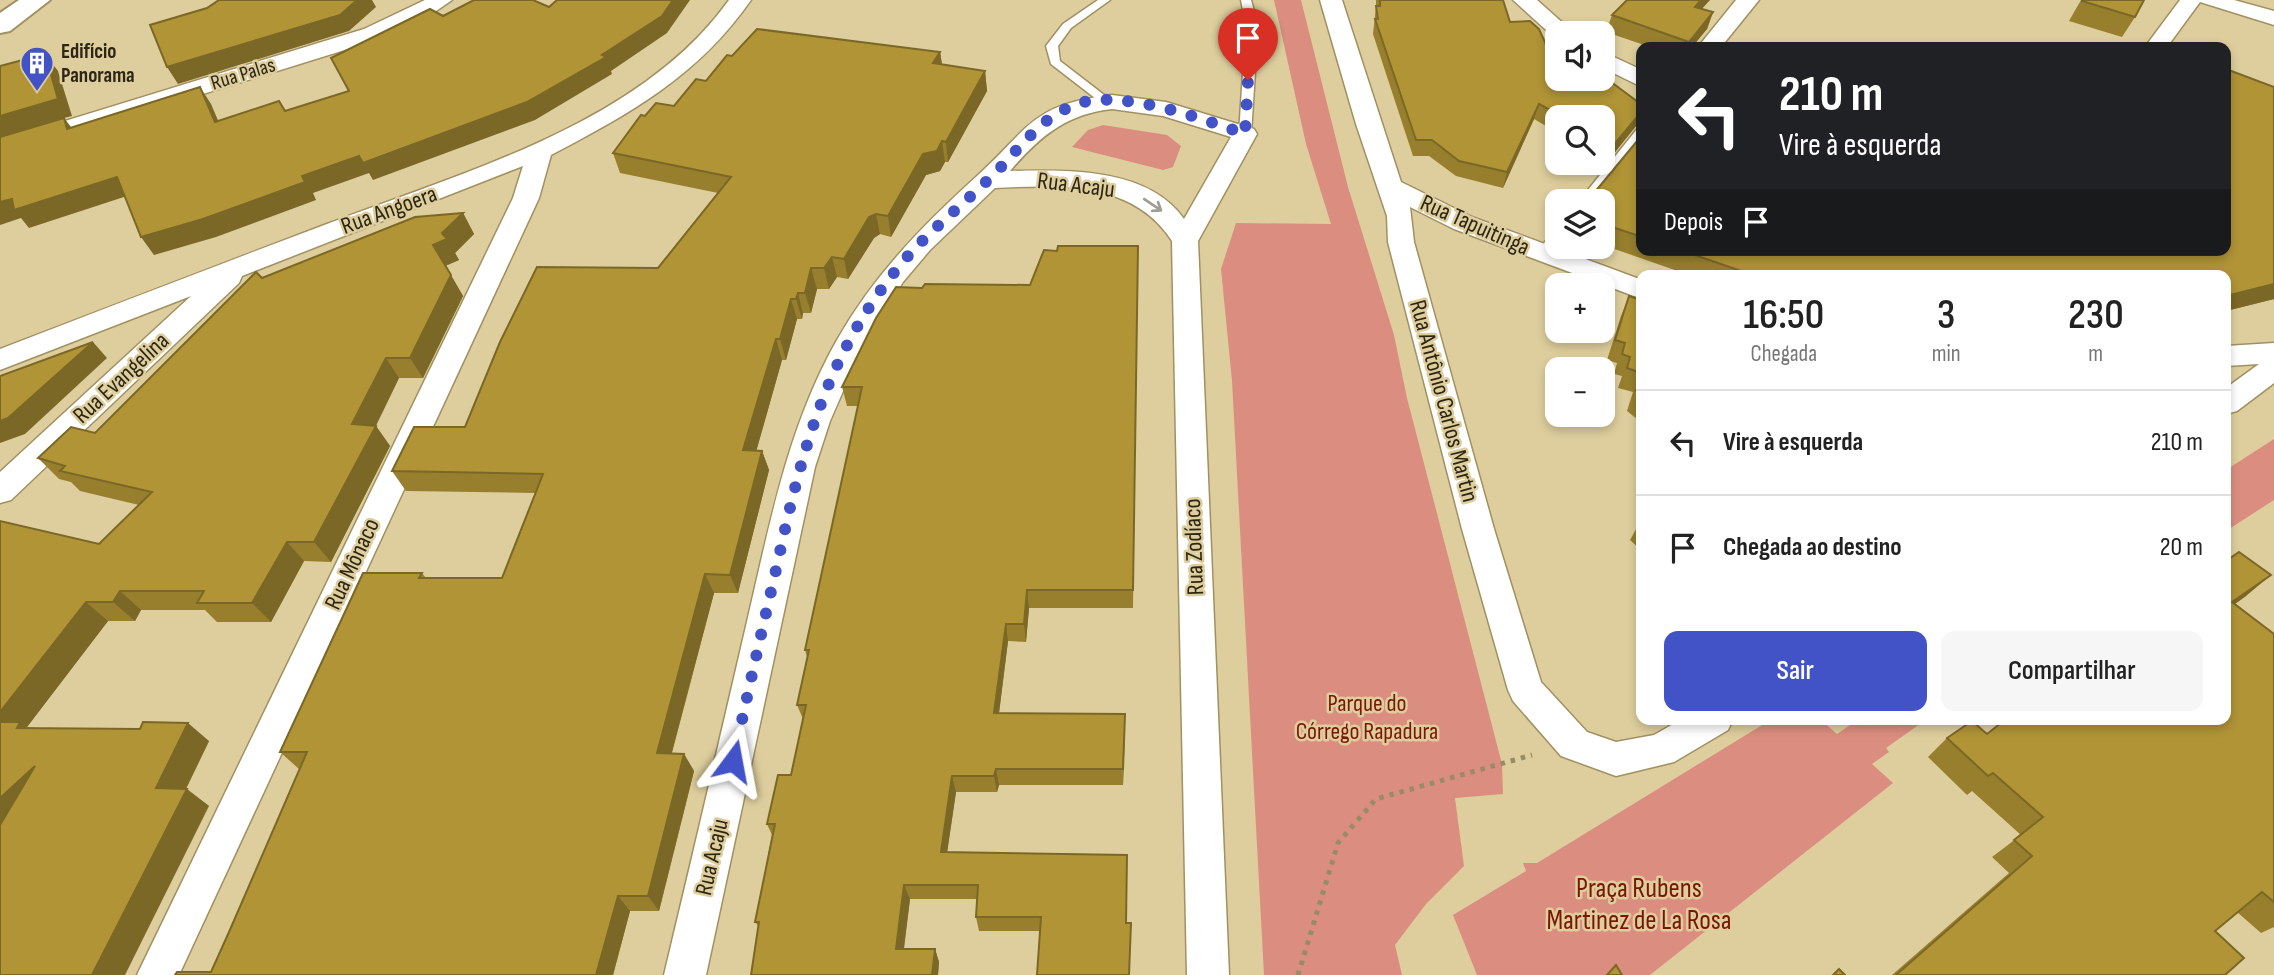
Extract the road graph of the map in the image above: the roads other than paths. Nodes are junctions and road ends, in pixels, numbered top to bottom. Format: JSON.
{"nodes":[{"id":1,"x":37,"y":0,"type":"edge"},
{"id":2,"x":441,"y":0,"type":"edge"},
{"id":3,"x":740,"y":0,"type":"edge"},
{"id":4,"x":1105,"y":0,"type":"edge"},
{"id":5,"x":1246,"y":0,"type":"edge"},
{"id":6,"x":1331,"y":0,"type":"edge"},
{"id":7,"x":1524,"y":0,"type":"edge"},
{"id":8,"x":1748,"y":0,"type":"edge"},
{"id":9,"x":2191,"y":0,"type":"edge"},
{"id":10,"x":2210,"y":0,"type":"edge"},
{"id":11,"x":2274,"y":18,"type":"edge"},
{"id":12,"x":1549,"y":21,"type":"edge"},
{"id":13,"x":0,"y":25,"type":"edge"},
{"id":14,"x":1713,"y":42,"type":"edge"},
{"id":15,"x":2161,"y":42,"type":"edge"},
{"id":16,"x":1615,"y":65,"type":"edge"},
{"id":17,"x":1636,"y":77,"type":"edge"},
{"id":18,"x":1104,"y":101,"type":"junction"},
{"id":19,"x":1245,"y":134,"type":"junction"},
{"id":20,"x":1636,"y":138,"type":"edge"},
{"id":21,"x":0,"y":149,"type":"edge"},
{"id":22,"x":540,"y":151,"type":"junction"},
{"id":23,"x":988,"y":180,"type":"junction"},
{"id":24,"x":1388,"y":186,"type":"junction"},
{"id":25,"x":1595,"y":189,"type":"edge"},
{"id":26,"x":1185,"y":241,"type":"junction"},
{"id":27,"x":1545,"y":244,"type":"edge"},
{"id":28,"x":1579,"y":259,"type":"edge"},
{"id":29,"x":241,"y":265,"type":"junction"},
{"id":30,"x":1636,"y":287,"type":"edge"},
{"id":31,"x":2274,"y":353,"type":"edge"},
{"id":32,"x":2231,"y":356,"type":"edge"},
{"id":33,"x":0,"y":360,"type":"edge"},
{"id":34,"x":2274,"y":368,"type":"edge"},
{"id":35,"x":2231,"y":400,"type":"edge"},
{"id":36,"x":0,"y":491,"type":"edge"},
{"id":37,"x":1705,"y":725,"type":"edge"},
{"id":38,"x":158,"y":975,"type":"edge"},
{"id":39,"x":685,"y":975,"type":"edge"},
{"id":40,"x":1208,"y":975,"type":"edge"}],
"edges":[{"from":1,"to":13,"type":"street"},
{"from":2,"to":21,"type":"street","name":"Rua Palas"},
{"from":3,"to":22,"type":"street","name":"Rua Angoera"},
{"from":4,"to":18,"type":"lane"},
{"from":5,"to":19,"type":"lane"},
{"from":6,"to":24,"type":"street","name":"Rua Antônio Carlos Martin"},
{"from":7,"to":12,"type":"street"},
{"from":8,"to":14,"type":"street"},
{"from":9,"to":15,"type":"street"},
{"from":10,"to":11,"type":"street"},
{"from":16,"to":17,"type":"street"},
{"from":18,"to":19,"type":"street","name":"Rua Acaju"},
{"from":18,"to":23,"type":"street","name":"Rua Acaju"},
{"from":19,"to":26,"type":"street"},
{"from":20,"to":25,"type":"lane"},
{"from":22,"to":29,"type":"street","name":"Rua Angoera"},
{"from":22,"to":38,"type":"street","name":"Rua Mônaco"},
{"from":23,"to":26,"type":"street","name":"Rua Acaju","one_way":true},
{"from":23,"to":39,"type":"street","name":"Rua Acaju"},
{"from":24,"to":27,"type":"street","name":"Rua Tapuitinga"},
{"from":24,"to":37,"type":"street","name":"Rua Antônio Carlos Martin"},
{"from":26,"to":40,"type":"street","name":"Rua Zodíaco"},
{"from":28,"to":30,"type":"street","name":"Rua Tapuitinga"},
{"from":29,"to":33,"type":"street","name":"Rua Angoera"},
{"from":29,"to":36,"type":"street","name":"Rua Evangelina"},
{"from":31,"to":32,"type":"street"},
{"from":34,"to":35,"type":"street"}]}
